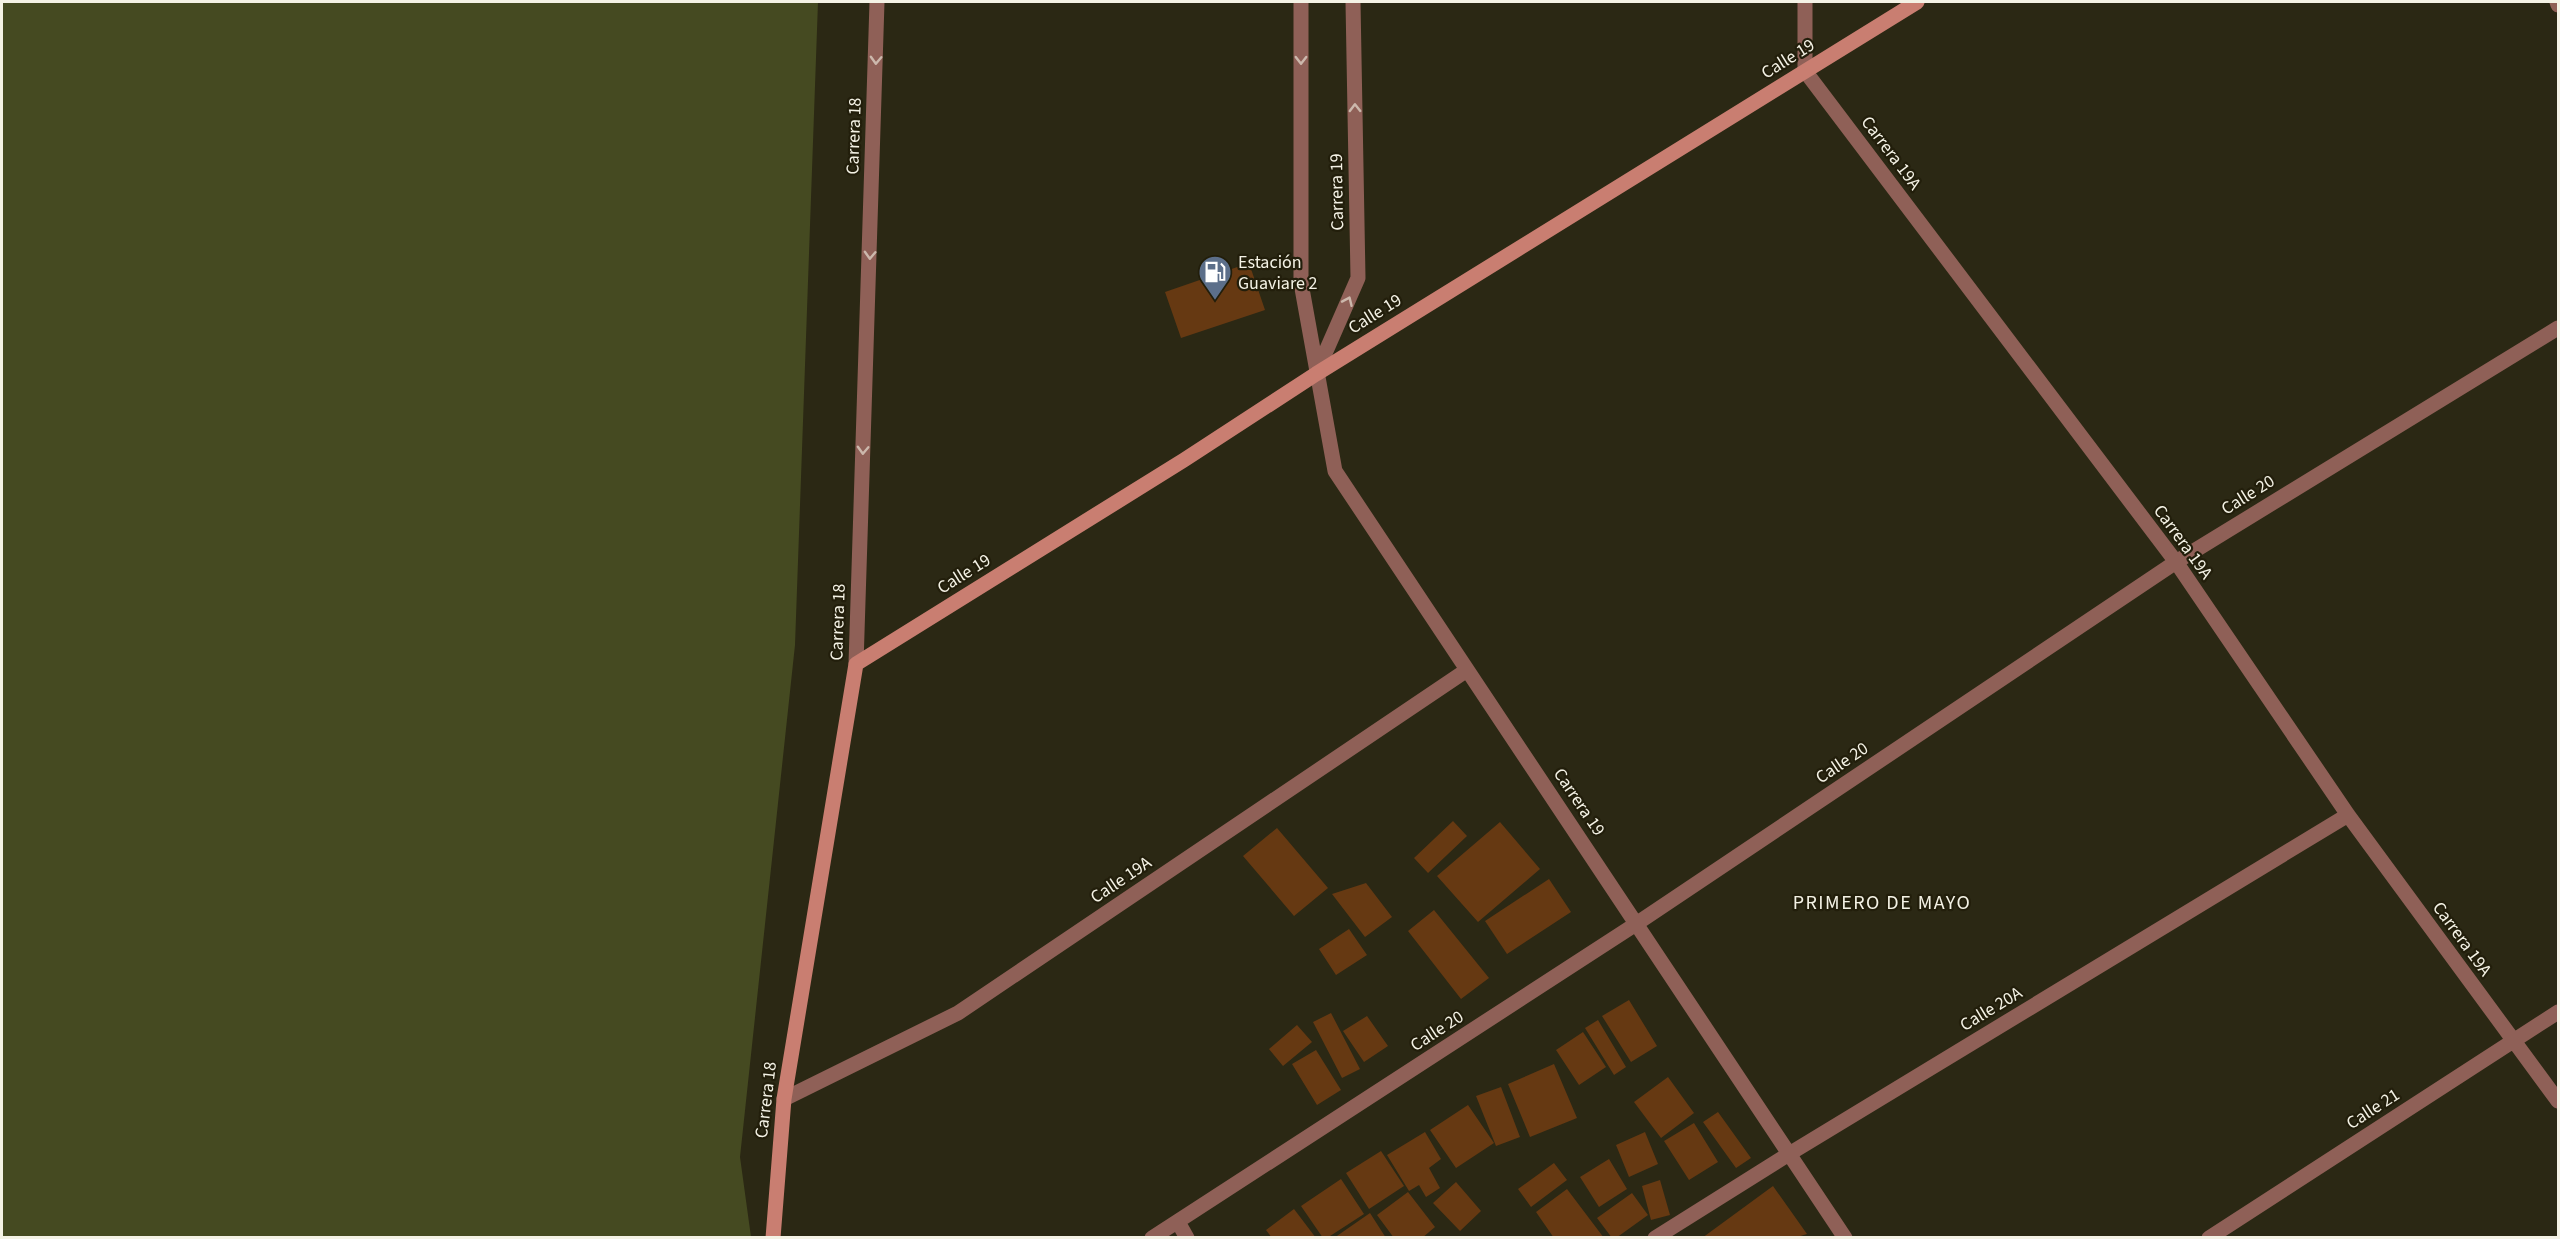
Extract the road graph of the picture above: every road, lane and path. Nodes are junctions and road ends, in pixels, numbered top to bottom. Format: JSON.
{"nodes":[{"id":1,"x":877,"y":2,"type":"edge"},
{"id":2,"x":1301,"y":2,"type":"edge"},
{"id":3,"x":1353,"y":2,"type":"edge"},
{"id":4,"x":1805,"y":2,"type":"edge"},
{"id":5,"x":1917,"y":2,"type":"edge"},
{"id":6,"x":1805,"y":71,"type":"junction"},
{"id":7,"x":2559,"y":328,"type":"edge"},
{"id":8,"x":1316,"y":374,"type":"junction"},
{"id":9,"x":2176,"y":562,"type":"junction"},
{"id":10,"x":856,"y":664,"type":"junction"},
{"id":11,"x":1467,"y":670,"type":"junction"},
{"id":12,"x":2348,"y":815,"type":"junction"},
{"id":13,"x":1636,"y":924,"type":"junction"},
{"id":14,"x":2559,"y":1012,"type":"edge"},
{"id":15,"x":2513,"y":1042,"type":"junction"},
{"id":16,"x":784,"y":1099,"type":"junction"},
{"id":17,"x":2559,"y":1101,"type":"edge"},
{"id":18,"x":1789,"y":1154,"type":"junction"},
{"id":19,"x":1178,"y":1222,"type":"junction"},
{"id":20,"x":773,"y":1238,"type":"edge"},
{"id":21,"x":1152,"y":1238,"type":"edge"},
{"id":22,"x":1187,"y":1238,"type":"edge"},
{"id":23,"x":1655,"y":1238,"type":"edge"},
{"id":24,"x":1845,"y":1238,"type":"edge"},
{"id":25,"x":2209,"y":1238,"type":"edge"}],
"edges":[{"from":1,"to":10,"type":"street","name":"Carrera 18","one_way":true},
{"from":2,"to":8,"type":"street","name":"Carrera 19","one_way":true},
{"from":8,"to":3,"type":"street","name":"Carrera 19","one_way":true},
{"from":4,"to":6,"type":"street"},
{"from":5,"to":6,"type":"main road","name":"Calle 19"},
{"from":6,"to":8,"type":"main road","name":"Calle 19"},
{"from":6,"to":9,"type":"street","name":"Carrera 19A"},
{"from":7,"to":9,"type":"street","name":"Calle 20"},
{"from":8,"to":10,"type":"main road","name":"Calle 19"},
{"from":8,"to":11,"type":"street","name":"Carrera 19"},
{"from":9,"to":12,"type":"street","name":"Carrera 19A"},
{"from":9,"to":13,"type":"street","name":"Calle 20"},
{"from":10,"to":16,"type":"main road","name":"Carrera 18"},
{"from":11,"to":13,"type":"street","name":"Carrera 19"},
{"from":11,"to":16,"type":"street","name":"Calle 19A"},
{"from":12,"to":15,"type":"street","name":"Carrera 19A"},
{"from":12,"to":18,"type":"street","name":"Calle 20A"},
{"from":13,"to":18,"type":"street","name":"Carrera 19"},
{"from":13,"to":19,"type":"street","name":"Calle 20"},
{"from":14,"to":15,"type":"street","name":"Calle 21"},
{"from":15,"to":17,"type":"street","name":"Carrera 19A"},
{"from":15,"to":25,"type":"street","name":"Calle 21"},
{"from":16,"to":20,"type":"main road","name":"Carrera 18"},
{"from":18,"to":23,"type":"street","name":"Calle 20A"},
{"from":18,"to":24,"type":"street","name":"Carrera 19"},
{"from":19,"to":21,"type":"street","name":"Calle 20"},
{"from":19,"to":22,"type":"street"}]}
